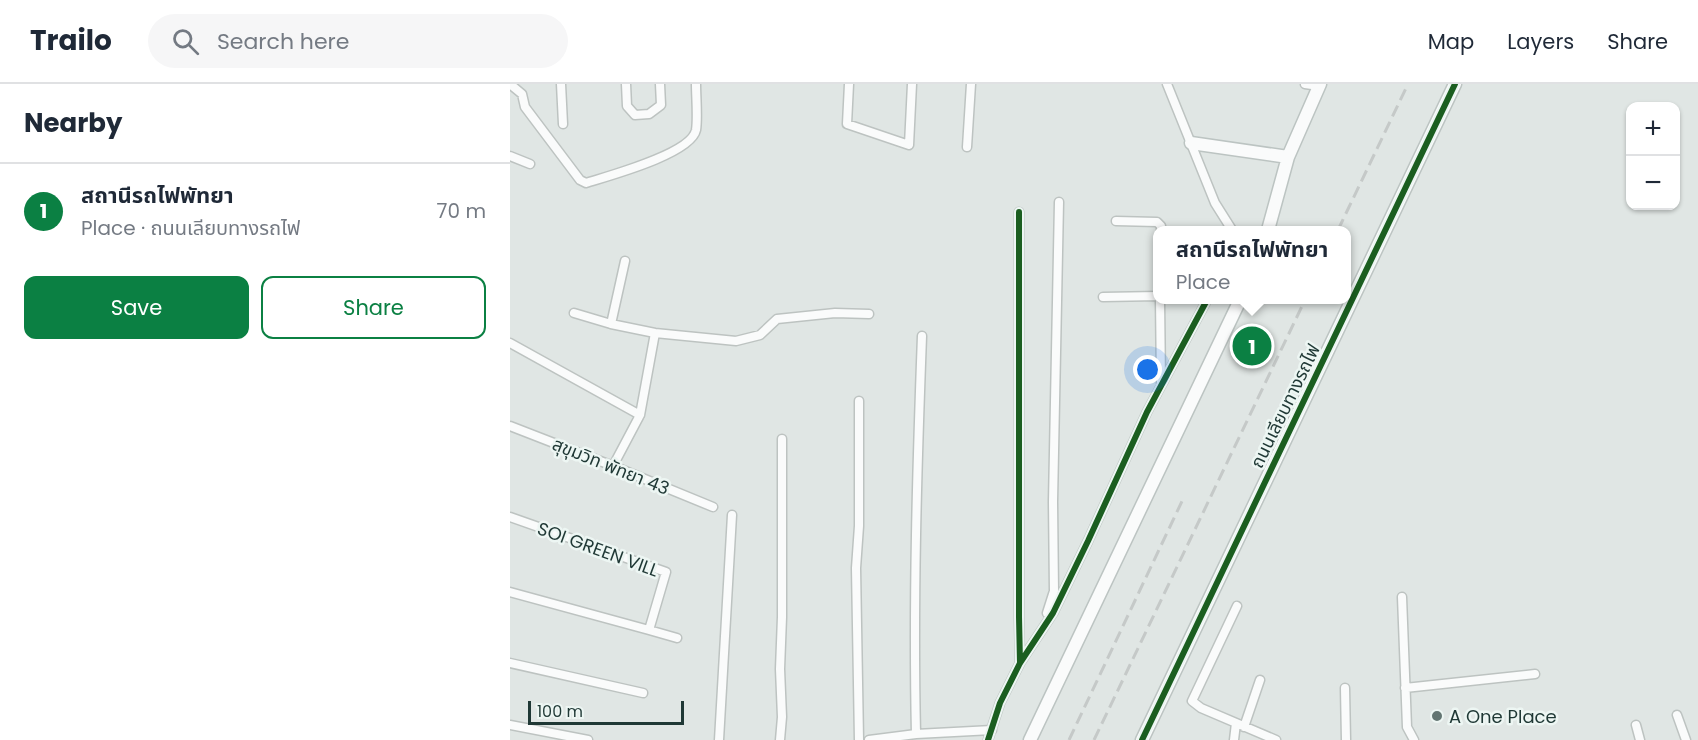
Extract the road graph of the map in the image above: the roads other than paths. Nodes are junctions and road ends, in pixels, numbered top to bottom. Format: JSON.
{"nodes":[{"id":1,"x":510,"y":84,"type":"edge"},
{"id":2,"x":561,"y":84,"type":"edge"},
{"id":3,"x":626,"y":84,"type":"edge"},
{"id":4,"x":660,"y":84,"type":"edge"},
{"id":5,"x":696,"y":84,"type":"edge"},
{"id":6,"x":849,"y":84,"type":"edge"},
{"id":7,"x":912,"y":84,"type":"edge"},
{"id":8,"x":971,"y":84,"type":"edge"},
{"id":9,"x":1167,"y":84,"type":"edge"},
{"id":10,"x":1305,"y":84,"type":"edge"},
{"id":11,"x":1455,"y":84,"type":"edge"},
{"id":12,"x":1319,"y":85,"type":"edge"},
{"id":13,"x":563,"y":124,"type":"dead end"},
{"id":14,"x":1191,"y":143,"type":"junction"},
{"id":15,"x":967,"y":147,"type":"dead end"},
{"id":16,"x":510,"y":156,"type":"edge"},
{"id":17,"x":1288,"y":157,"type":"junction"},
{"id":18,"x":530,"y":164,"type":"dead end"},
{"id":19,"x":1059,"y":202,"type":"dead end"},
{"id":20,"x":1019,"y":212,"type":"dead end"},
{"id":21,"x":1116,"y":221,"type":"dead end"},
{"id":22,"x":1160,"y":226,"type":"edge"},
{"id":23,"x":1229,"y":226,"type":"edge"},
{"id":24,"x":1269,"y":226,"type":"edge"},
{"id":25,"x":625,"y":261,"type":"dead end"},
{"id":26,"x":1103,"y":297,"type":"dead end"},
{"id":27,"x":1153,"y":298,"type":"edge"},
{"id":28,"x":1351,"y":302,"type":"edge"},
{"id":29,"x":1159,"y":304,"type":"edge"},
{"id":30,"x":1205,"y":304,"type":"edge"},
{"id":31,"x":1238,"y":304,"type":"edge"},
{"id":32,"x":1350,"y":304,"type":"edge"},
{"id":33,"x":574,"y":313,"type":"dead end"},
{"id":34,"x":869,"y":314,"type":"dead end"},
{"id":35,"x":611,"y":324,"type":"junction"},
{"id":36,"x":655,"y":333,"type":"junction"},
{"id":37,"x":922,"y":336,"type":"dead end"},
{"id":38,"x":510,"y":343,"type":"edge"},
{"id":39,"x":1161,"y":387,"type":"junction"},
{"id":40,"x":859,"y":401,"type":"dead end"},
{"id":41,"x":640,"y":415,"type":"junction"},
{"id":42,"x":510,"y":426,"type":"edge"},
{"id":43,"x":782,"y":439,"type":"dead end"},
{"id":44,"x":613,"y":466,"type":"junction"},
{"id":45,"x":712,"y":507,"type":"dead end"},
{"id":46,"x":732,"y":515,"type":"dead end"},
{"id":47,"x":510,"y":516,"type":"edge"},
{"id":48,"x":510,"y":592,"type":"edge"},
{"id":49,"x":1402,"y":597,"type":"dead end"},
{"id":50,"x":1237,"y":606,"type":"dead end"},
{"id":51,"x":649,"y":630,"type":"junction"},
{"id":52,"x":677,"y":638,"type":"dead end"},
{"id":53,"x":1027,"y":653,"type":"junction"},
{"id":54,"x":510,"y":663,"type":"edge"},
{"id":55,"x":1020,"y":663,"type":"junction"},
{"id":56,"x":1535,"y":674,"type":"dead end"},
{"id":57,"x":1260,"y":680,"type":"dead end"},
{"id":58,"x":1345,"y":688,"type":"dead end"},
{"id":59,"x":1405,"y":688,"type":"junction"},
{"id":60,"x":643,"y":693,"type":"dead end"},
{"id":61,"x":1677,"y":715,"type":"dead end"},
{"id":62,"x":510,"y":725,"type":"edge"},
{"id":63,"x":1240,"y":725,"type":"junction"},
{"id":64,"x":1636,"y":725,"type":"dead end"},
{"id":65,"x":992,"y":730,"type":"junction"},
{"id":66,"x":916,"y":734,"type":"junction"},
{"id":67,"x":588,"y":740,"type":"edge"},
{"id":68,"x":719,"y":740,"type":"edge"},
{"id":69,"x":780,"y":740,"type":"edge"},
{"id":70,"x":859,"y":740,"type":"edge"},
{"id":71,"x":869,"y":740,"type":"edge"},
{"id":72,"x":988,"y":740,"type":"edge"},
{"id":73,"x":1030,"y":740,"type":"edge"},
{"id":74,"x":1142,"y":740,"type":"edge"},
{"id":75,"x":1234,"y":740,"type":"edge"},
{"id":76,"x":1275,"y":740,"type":"edge"},
{"id":77,"x":1346,"y":740,"type":"edge"},
{"id":78,"x":1414,"y":740,"type":"edge"},
{"id":79,"x":1640,"y":740,"type":"edge"},
{"id":80,"x":1686,"y":740,"type":"edge"}],
"edges":[{"from":1,"to":5,"type":"street"},
{"from":2,"to":13,"type":"street"},
{"from":3,"to":4,"type":"street"},
{"from":6,"to":7,"type":"street"},
{"from":8,"to":15,"type":"street"},
{"from":9,"to":14,"type":"street"},
{"from":10,"to":12,"type":"street"},
{"from":11,"to":28,"type":"street","name":"ถนนเลียบทางรถไฟ"},
{"from":12,"to":17,"type":"street"},
{"from":14,"to":17,"type":"street"},
{"from":14,"to":23,"type":"street"},
{"from":16,"to":18,"type":"street"},
{"from":17,"to":24,"type":"street"},
{"from":19,"to":53,"type":"street"},
{"from":20,"to":55,"type":"street"},
{"from":21,"to":22,"type":"street"},
{"from":25,"to":35,"type":"street"},
{"from":26,"to":27,"type":"street"},
{"from":29,"to":39,"type":"street"},
{"from":30,"to":39,"type":"street"},
{"from":31,"to":73,"type":"street"},
{"from":32,"to":74,"type":"street","name":"ถนนเลียบทางรถไฟ"},
{"from":33,"to":35,"type":"street"},
{"from":34,"to":36,"type":"street"},
{"from":35,"to":36,"type":"street"},
{"from":36,"to":41,"type":"street"},
{"from":37,"to":66,"type":"street"},
{"from":38,"to":41,"type":"street"},
{"from":39,"to":53,"type":"street"},
{"from":40,"to":70,"type":"street"},
{"from":41,"to":44,"type":"street"},
{"from":42,"to":44,"type":"street","name":"สุขุมวิท พัทยา 43"},
{"from":43,"to":69,"type":"street"},
{"from":44,"to":45,"type":"street","name":"สุขุมวิท พัทยา 43"},
{"from":46,"to":68,"type":"street"},
{"from":47,"to":51,"type":"street","name":"SOI GREEN VILL"},
{"from":48,"to":51,"type":"street"},
{"from":49,"to":59,"type":"street"},
{"from":50,"to":63,"type":"street"},
{"from":51,"to":52,"type":"street"},
{"from":53,"to":55,"type":"street"},
{"from":54,"to":60,"type":"street"},
{"from":55,"to":65,"type":"street"},
{"from":56,"to":59,"type":"street"},
{"from":57,"to":63,"type":"street"},
{"from":58,"to":77,"type":"street"},
{"from":59,"to":78,"type":"street"},
{"from":61,"to":80,"type":"street"},
{"from":62,"to":67,"type":"street"},
{"from":63,"to":75,"type":"street"},
{"from":63,"to":76,"type":"street"},
{"from":64,"to":79,"type":"street"},
{"from":65,"to":66,"type":"street"},
{"from":65,"to":72,"type":"street"},
{"from":66,"to":71,"type":"street"}]}
